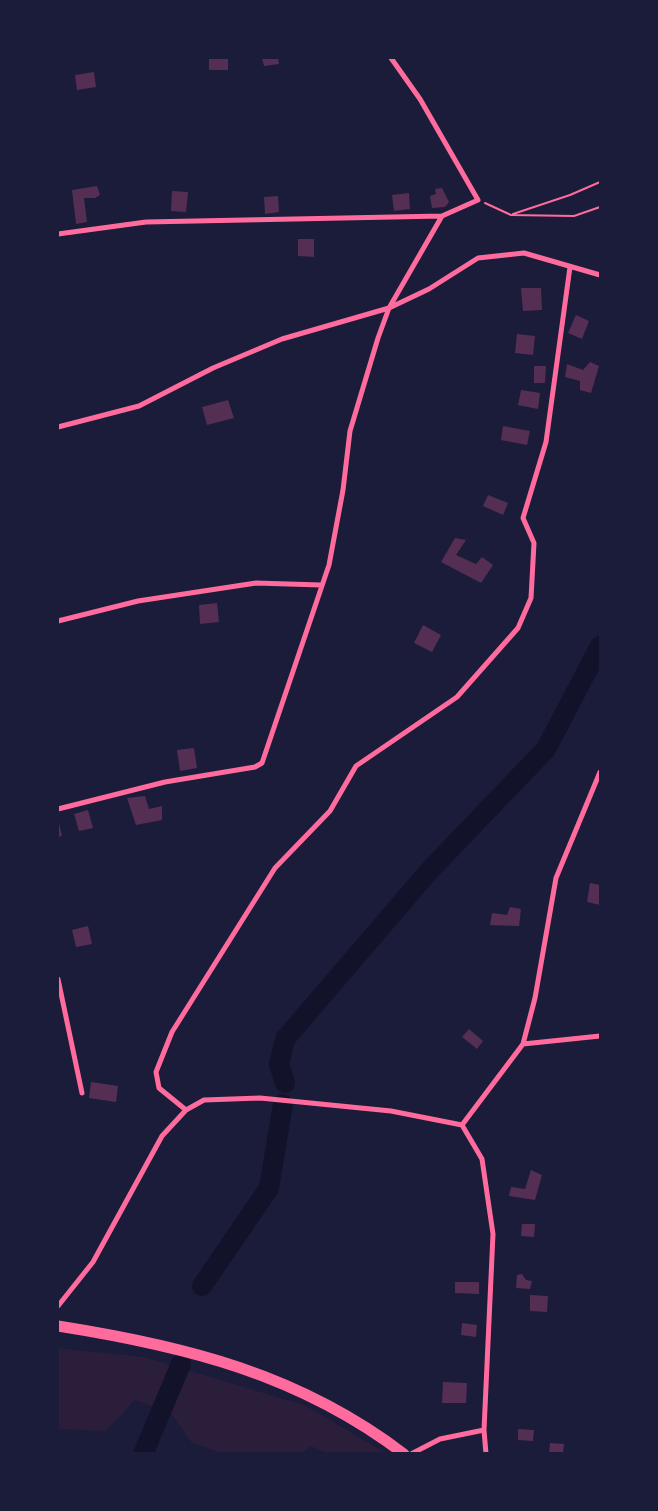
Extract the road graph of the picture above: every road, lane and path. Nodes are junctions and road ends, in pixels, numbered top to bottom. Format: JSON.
{"nodes":[{"id":1,"x":391,"y":58,"type":"edge"},
{"id":2,"x":600,"y":182,"type":"edge"},
{"id":3,"x":478,"y":200,"type":"junction"},
{"id":4,"x":600,"y":207,"type":"edge"},
{"id":5,"x":511,"y":215,"type":"junction"},
{"id":6,"x":442,"y":216,"type":"junction"},
{"id":7,"x":58,"y":234,"type":"edge"},
{"id":8,"x":570,"y":267,"type":"junction"},
{"id":9,"x":600,"y":275,"type":"edge"},
{"id":10,"x":389,"y":308,"type":"junction"},
{"id":11,"x":58,"y":427,"type":"edge"},
{"id":12,"x":321,"y":585,"type":"junction"},
{"id":13,"x":58,"y":621,"type":"edge"},
{"id":14,"x":600,"y":772,"type":"edge"},
{"id":15,"x":58,"y":809,"type":"edge"},
{"id":16,"x":58,"y":979,"type":"edge"},
{"id":17,"x":59,"y":999,"type":"edge"},
{"id":18,"x":600,"y":1036,"type":"edge"},
{"id":19,"x":523,"y":1044,"type":"junction"},
{"id":20,"x":82,"y":1093,"type":"dead end"},
{"id":21,"x":186,"y":1110,"type":"junction"},
{"id":22,"x":462,"y":1125,"type":"junction"},
{"id":23,"x":58,"y":1306,"type":"edge"},
{"id":24,"x":58,"y":1326,"type":"edge"},
{"id":25,"x":484,"y":1430,"type":"junction"},
{"id":26,"x":404,"y":1454,"type":"edge"},
{"id":27,"x":411,"y":1454,"type":"edge"},
{"id":28,"x":486,"y":1454,"type":"edge"}],
"edges":[{"from":1,"to":3,"type":"street"},
{"from":2,"to":5,"type":"path"},
{"from":3,"to":5,"type":"path"},
{"from":3,"to":6,"type":"street"},
{"from":4,"to":5,"type":"path"},
{"from":6,"to":7,"type":"street"},
{"from":6,"to":10,"type":"street"},
{"from":8,"to":9,"type":"street"},
{"from":8,"to":10,"type":"street"},
{"from":8,"to":21,"type":"street"},
{"from":10,"to":11,"type":"street"},
{"from":10,"to":12,"type":"street"},
{"from":12,"to":13,"type":"street"},
{"from":12,"to":15,"type":"street"},
{"from":14,"to":19,"type":"street"},
{"from":16,"to":17,"type":"street"},
{"from":17,"to":20,"type":"street"},
{"from":18,"to":19,"type":"street"},
{"from":19,"to":22,"type":"street"},
{"from":21,"to":22,"type":"street"},
{"from":21,"to":23,"type":"street"},
{"from":22,"to":25,"type":"street"},
{"from":24,"to":26,"type":"main road"},
{"from":25,"to":27,"type":"street"},
{"from":25,"to":28,"type":"street"}]}
